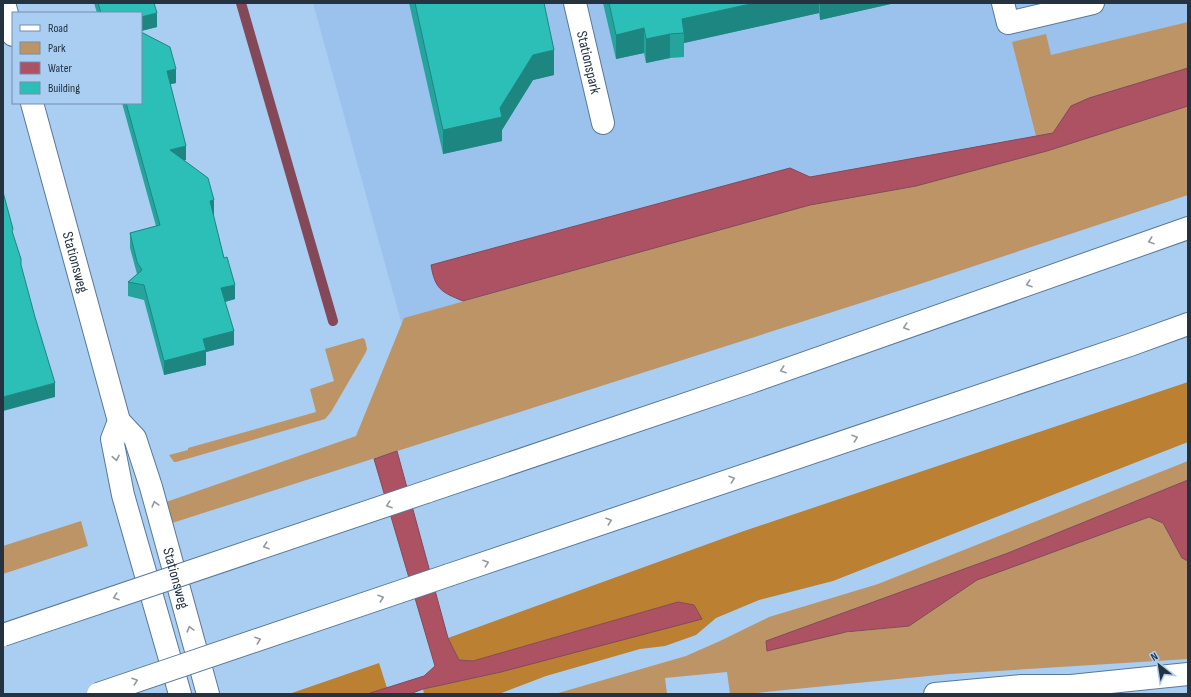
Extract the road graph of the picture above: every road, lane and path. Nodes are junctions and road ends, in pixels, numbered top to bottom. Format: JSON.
{"nodes":[{"id":1,"x":4,"y":3,"type":"edge"},
{"id":2,"x":575,"y":3,"type":"edge"},
{"id":3,"x":1003,"y":3,"type":"edge"},
{"id":4,"x":1093,"y":3,"type":"edge"},
{"id":5,"x":12,"y":31,"type":"edge"},
{"id":6,"x":32,"y":104,"type":"edge"},
{"id":7,"x":603,"y":123,"type":"dead end"},
{"id":8,"x":1188,"y":228,"type":"edge"},
{"id":9,"x":1188,"y":324,"type":"edge"},
{"id":10,"x":120,"y":421,"type":"junction"},
{"id":11,"x":3,"y":635,"type":"edge"},
{"id":12,"x":1188,"y":674,"type":"edge"},
{"id":13,"x":98,"y":694,"type":"edge"},
{"id":14,"x":180,"y":694,"type":"edge"},
{"id":15,"x":208,"y":694,"type":"edge"},
{"id":16,"x":935,"y":694,"type":"edge"}],
"edges":[{"from":1,"to":5,"type":"main road"},
{"from":2,"to":7,"type":"main road","name":"Stationspark"},
{"from":3,"to":4,"type":"main road"},
{"from":6,"to":10,"type":"main road","name":"Stationsweg"},
{"from":8,"to":11,"type":"main road","one_way":true,"bridge":true},
{"from":13,"to":9,"type":"main road","one_way":true,"bridge":true},
{"from":10,"to":14,"type":"main road","name":"Stationsweg","one_way":true},
{"from":15,"to":10,"type":"main road","name":"Stationsweg","one_way":true},
{"from":12,"to":16,"type":"main road"}]}
